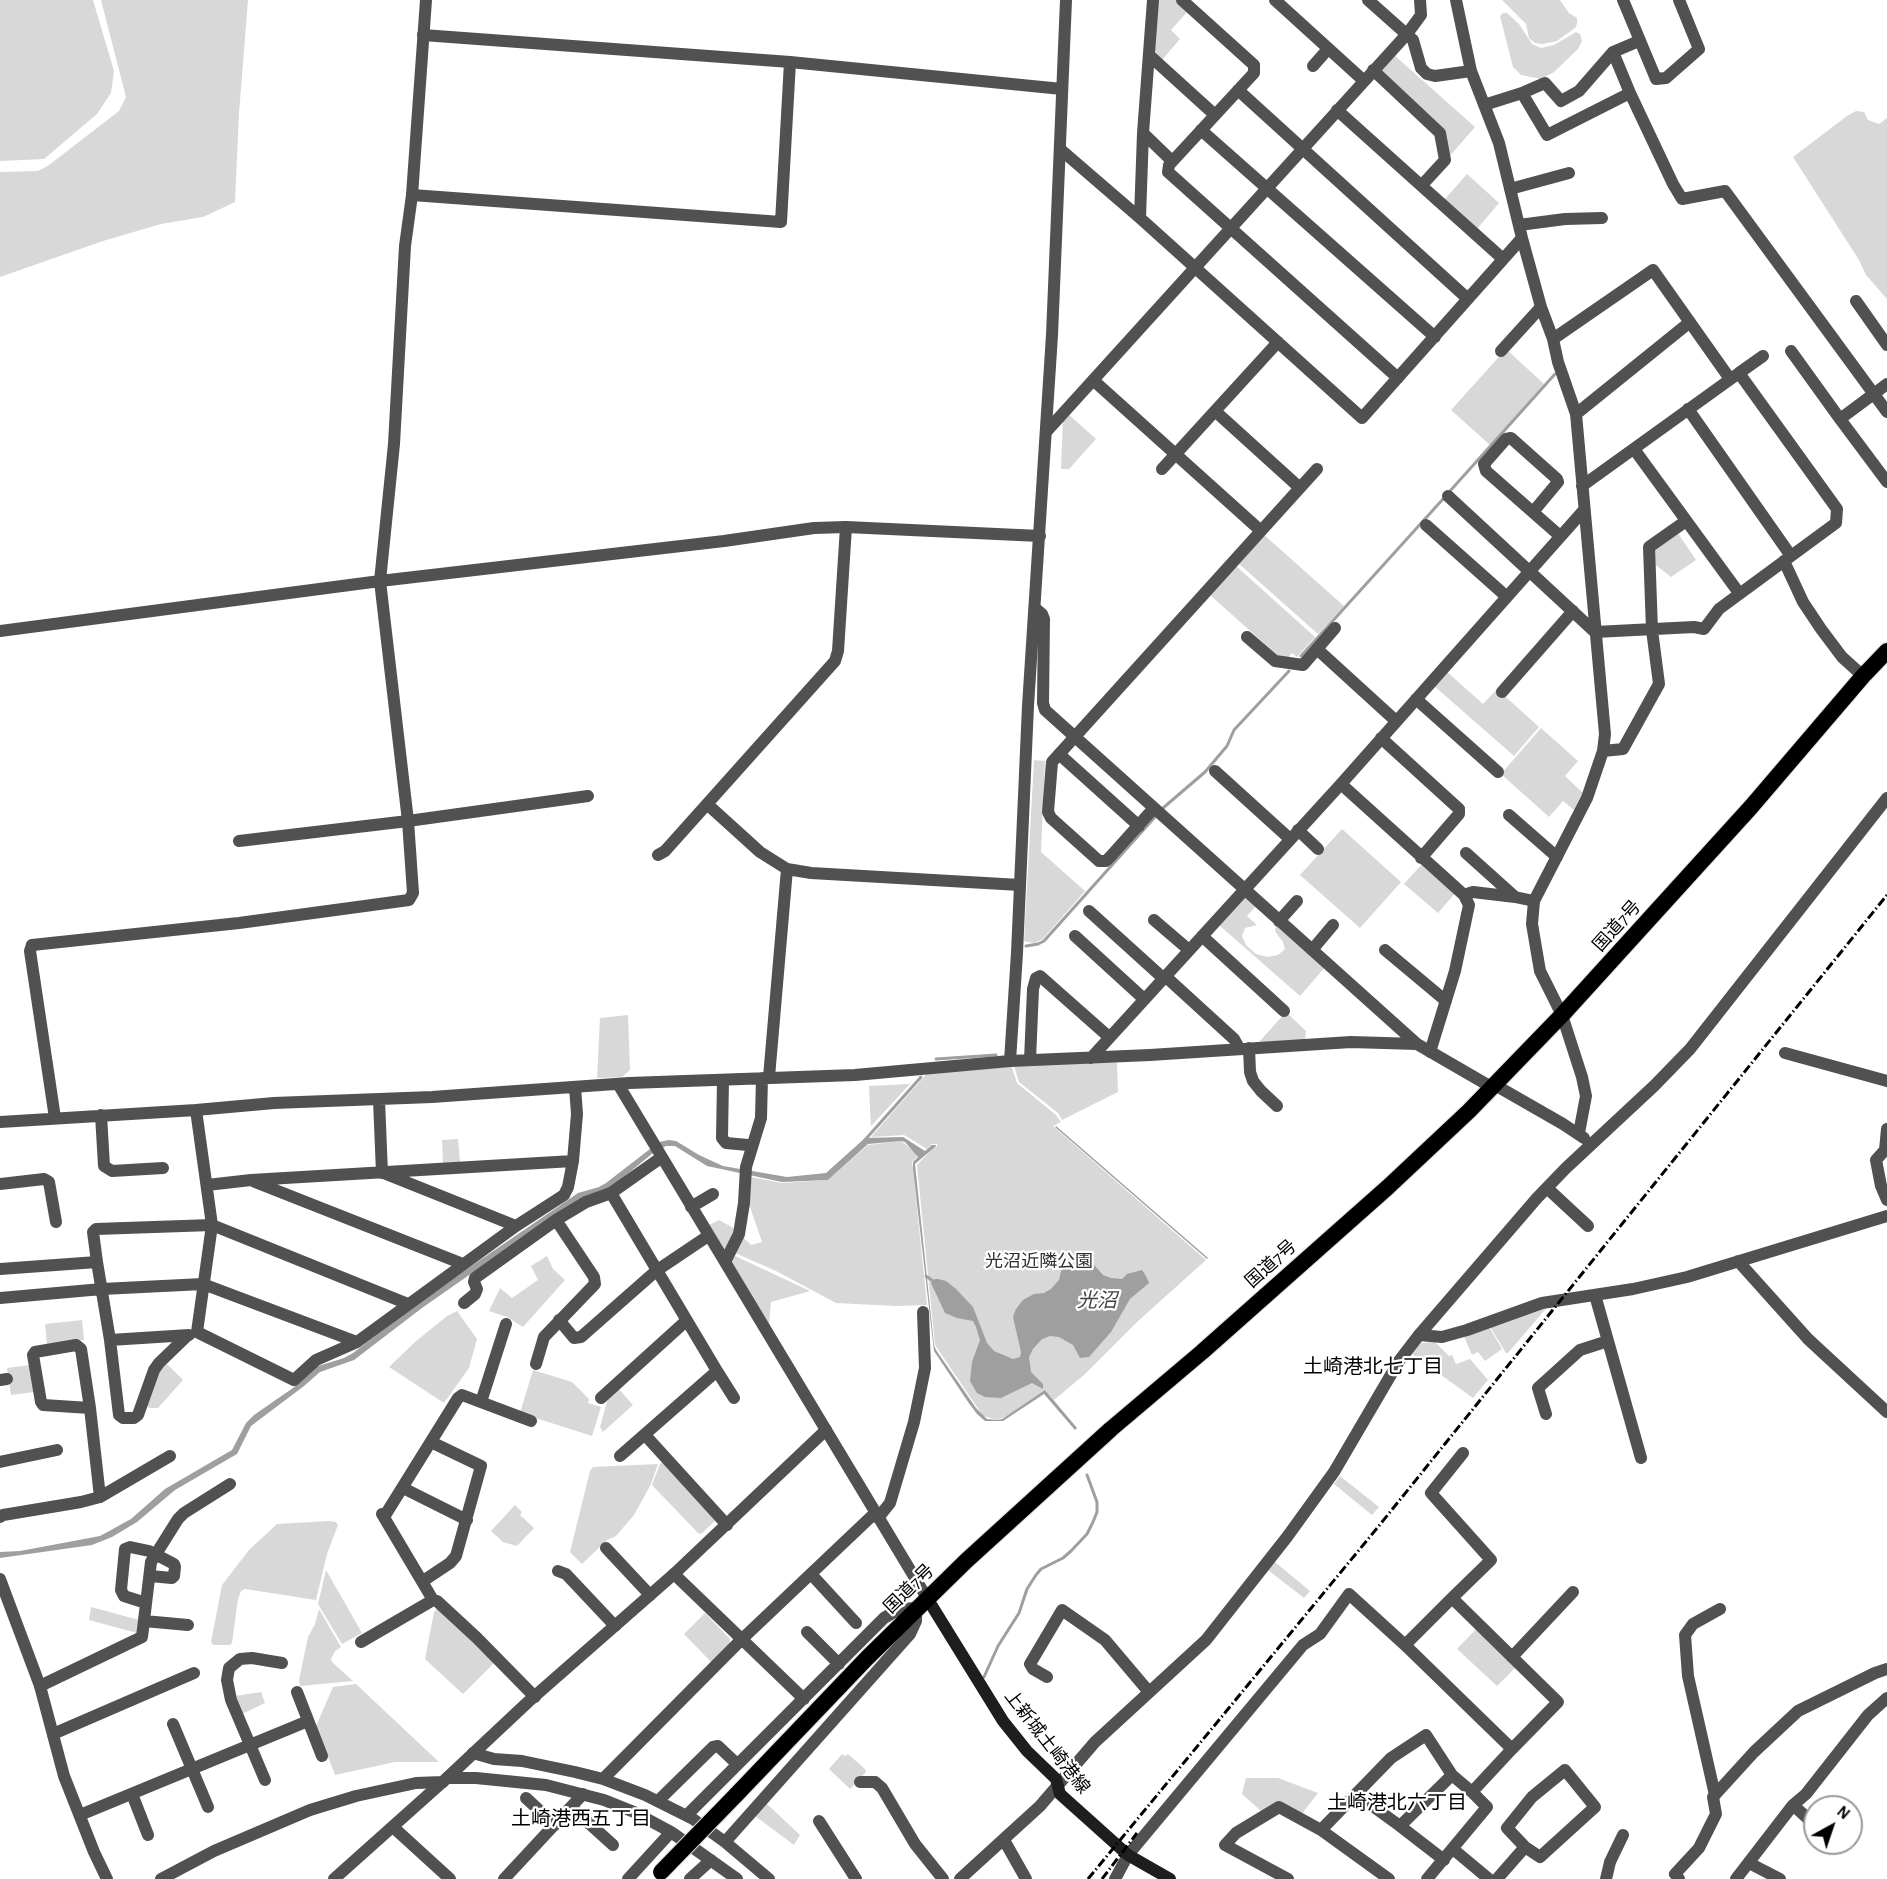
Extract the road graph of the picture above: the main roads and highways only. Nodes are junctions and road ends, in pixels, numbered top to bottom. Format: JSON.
{"nodes":[{"id":1,"x":1887,"y":651,"type":"edge"},
{"id":2,"x":921,"y":1603,"type":"junction"},
{"id":3,"x":658,"y":1875,"type":"edge"},
{"id":4,"x":1170,"y":1879,"type":"edge"}],
"edges":[{"from":1,"to":2,"type":"highway","name":"国道7号"},
{"from":2,"to":3,"type":"highway","name":"国道7号","bridge":true},
{"from":2,"to":4,"type":"main road","name":"上新城土崎港線"}]}
